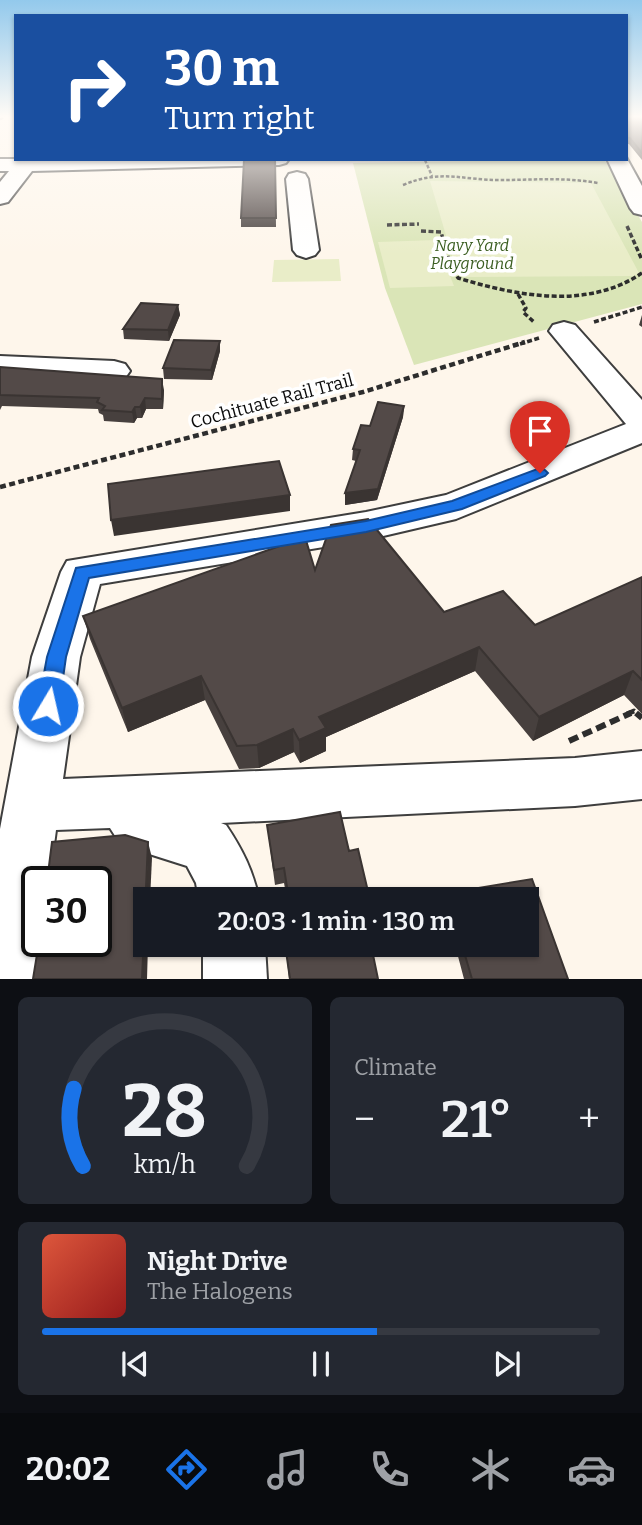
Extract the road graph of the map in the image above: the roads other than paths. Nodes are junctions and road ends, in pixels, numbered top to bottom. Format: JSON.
{"nodes":[{"id":1,"x":67,"y":163,"type":"edge"},
{"id":2,"x":248,"y":163,"type":"edge"},
{"id":3,"x":628,"y":163,"type":"edge"},
{"id":4,"x":26,"y":164,"type":"junction"},
{"id":5,"x":0,"y":165,"type":"edge"},
{"id":6,"x":296,"y":169,"type":"edge"},
{"id":7,"x":0,"y":197,"type":"edge"},
{"id":8,"x":642,"y":208,"type":"edge"},
{"id":9,"x":306,"y":250,"type":"dead end"},
{"id":10,"x":557,"y":333,"type":"road end"},
{"id":11,"x":0,"y":366,"type":"edge"},
{"id":12,"x":114,"y":371,"type":"dead end"},
{"id":13,"x":642,"y":421,"type":"edge"},
{"id":14,"x":642,"y":430,"type":"edge"},
{"id":15,"x":642,"y":775,"type":"edge"},
{"id":16,"x":124,"y":802,"type":"junction"},
{"id":17,"x":33,"y":806,"type":"junction"},
{"id":18,"x":227,"y":887,"type":"edge"},
{"id":19,"x":234,"y":957,"type":"edge"},
{"id":20,"x":4,"y":979,"type":"edge"},
{"id":21,"x":235,"y":979,"type":"edge"}],
"edges":[{"from":1,"to":4,"type":"street"},
{"from":2,"to":6,"type":"street"},
{"from":3,"to":8,"type":"street"},
{"from":4,"to":5,"type":"street"},
{"from":4,"to":7,"type":"street"},
{"from":6,"to":9,"type":"street"},
{"from":10,"to":13,"type":"street"},
{"from":11,"to":12,"type":"street"},
{"from":14,"to":17,"type":"street"},
{"from":15,"to":16,"type":"street"},
{"from":16,"to":17,"type":"street"},
{"from":16,"to":18,"type":"street"},
{"from":17,"to":20,"type":"street"},
{"from":19,"to":21,"type":"street"}]}
